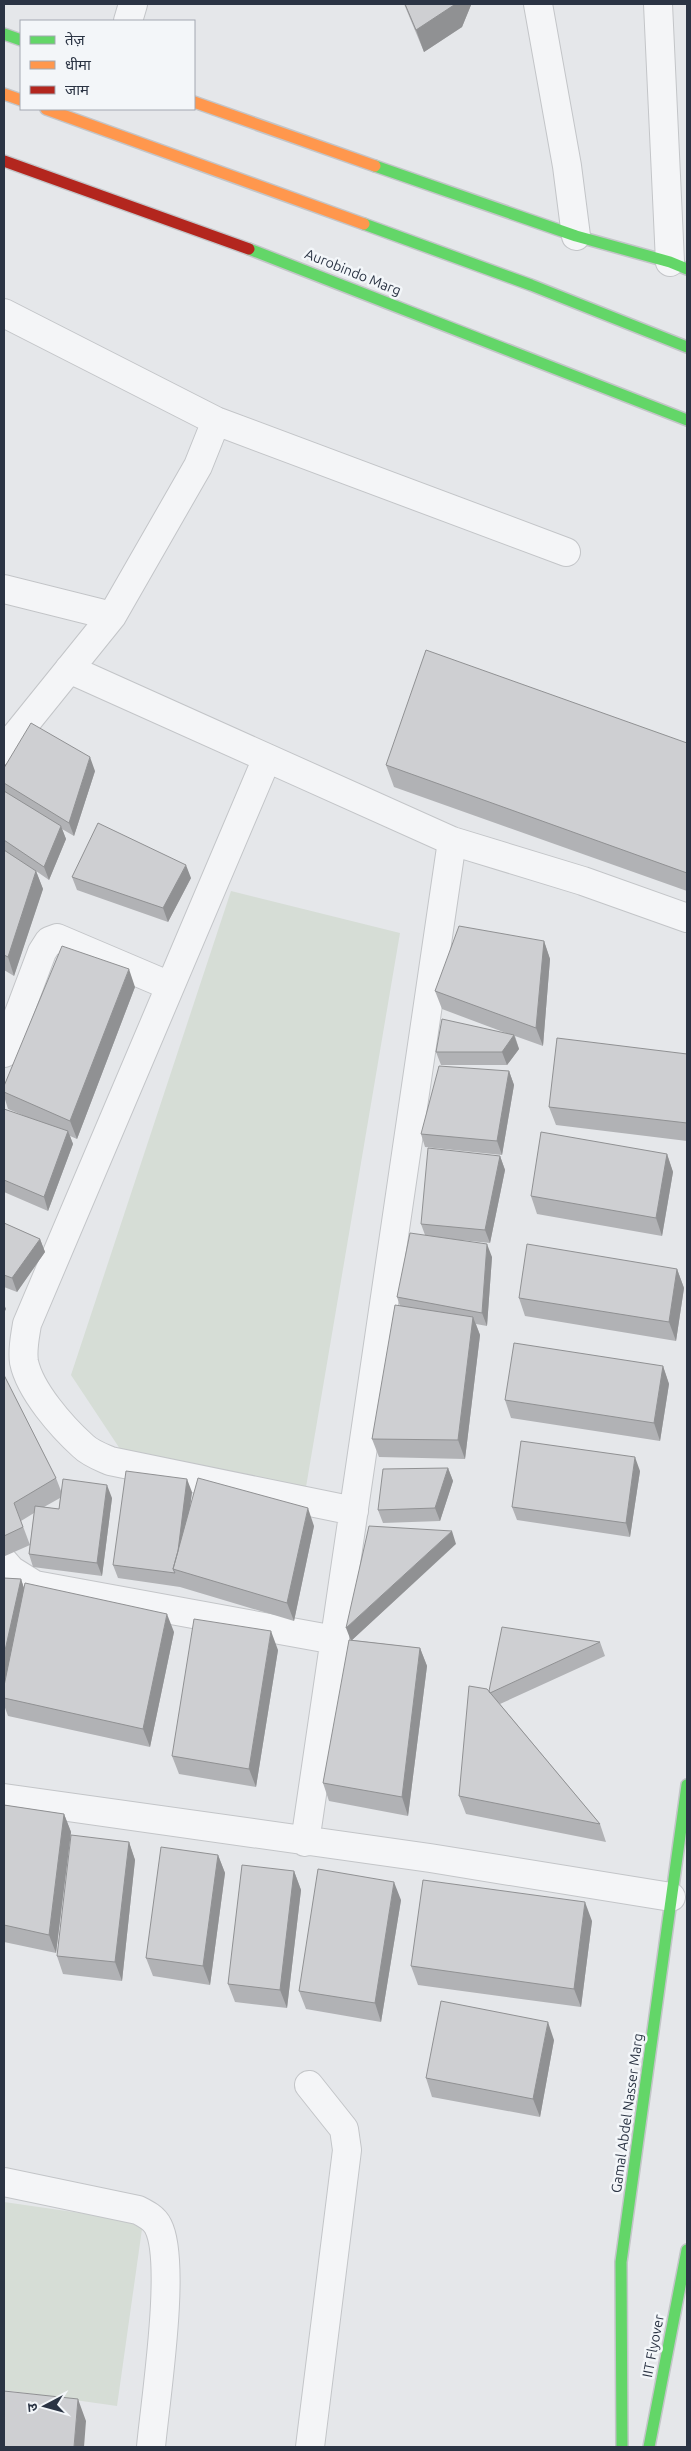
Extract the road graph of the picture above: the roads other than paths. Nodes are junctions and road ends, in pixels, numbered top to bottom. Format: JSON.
{"nodes":[{"id":1,"x":133,"y":4,"type":"edge"},
{"id":2,"x":538,"y":4,"type":"edge"},
{"id":3,"x":658,"y":4,"type":"edge"},
{"id":4,"x":128,"y":20,"type":"edge"},
{"id":5,"x":4,"y":34,"type":"edge"},
{"id":6,"x":20,"y":40,"type":"edge"},
{"id":7,"x":4,"y":94,"type":"edge"},
{"id":8,"x":20,"y":100,"type":"edge"},
{"id":9,"x":195,"y":102,"type":"edge"},
{"id":10,"x":49,"y":110,"type":"edge"},
{"id":11,"x":4,"y":162,"type":"edge"},
{"id":12,"x":576,"y":236,"type":"junction"},
{"id":13,"x":679,"y":266,"type":"edge"},
{"id":14,"x":4,"y":313,"type":"edge"},
{"id":15,"x":687,"y":348,"type":"edge"},
{"id":16,"x":687,"y":420,"type":"edge"},
{"id":17,"x":216,"y":421,"type":"junction"},
{"id":18,"x":566,"y":552,"type":"dead end"},
{"id":19,"x":4,"y":589,"type":"edge"},
{"id":20,"x":112,"y":616,"type":"junction"},
{"id":21,"x":69,"y":669,"type":"junction"},
{"id":22,"x":4,"y":750,"type":"edge"},
{"id":23,"x":267,"y":758,"type":"junction"},
{"id":24,"x":452,"y":842,"type":"junction"},
{"id":25,"x":687,"y":918,"type":"edge"},
{"id":26,"x":170,"y":986,"type":"junction"},
{"id":27,"x":4,"y":1053,"type":"edge"},
{"id":28,"x":354,"y":1511,"type":"junction"},
{"id":29,"x":4,"y":1562,"type":"edge"},
{"id":30,"x":335,"y":1640,"type":"junction"},
{"id":31,"x":687,"y":1785,"type":"edge"},
{"id":32,"x":4,"y":1798,"type":"edge"},
{"id":33,"x":305,"y":1842,"type":"junction"},
{"id":34,"x":671,"y":1898,"type":"junction"},
{"id":35,"x":309,"y":2085,"type":"dead end"},
{"id":36,"x":4,"y":2182,"type":"edge"},
{"id":37,"x":687,"y":2250,"type":"edge"},
{"id":38,"x":151,"y":2447,"type":"edge"},
{"id":39,"x":310,"y":2447,"type":"edge"},
{"id":40,"x":622,"y":2447,"type":"edge"},
{"id":41,"x":649,"y":2447,"type":"edge"}],
"edges":[{"from":1,"to":4,"type":"street"},
{"from":2,"to":12,"type":"street"},
{"from":3,"to":13,"type":"street"},
{"from":5,"to":6,"type":"main road"},
{"from":7,"to":8,"type":"main road"},
{"from":9,"to":12,"type":"main road"},
{"from":10,"to":15,"type":"main road"},
{"from":11,"to":16,"type":"main road","name":"Aurobindo Marg"},
{"from":12,"to":13,"type":"main road"},
{"from":14,"to":17,"type":"street"},
{"from":17,"to":18,"type":"street"},
{"from":17,"to":20,"type":"street"},
{"from":19,"to":20,"type":"street"},
{"from":20,"to":21,"type":"street"},
{"from":21,"to":22,"type":"street"},
{"from":21,"to":23,"type":"street"},
{"from":23,"to":24,"type":"street"},
{"from":23,"to":26,"type":"street"},
{"from":24,"to":25,"type":"street"},
{"from":24,"to":28,"type":"street"},
{"from":26,"to":27,"type":"street"},
{"from":26,"to":28,"type":"street"},
{"from":28,"to":30,"type":"street"},
{"from":29,"to":30,"type":"street"},
{"from":30,"to":33,"type":"street"},
{"from":31,"to":34,"type":"main road","name":"Gamal Abdel Nasser Marg"},
{"from":32,"to":33,"type":"street"},
{"from":33,"to":34,"type":"street"},
{"from":34,"to":40,"type":"main road","name":"Gamal Abdel Nasser Marg"},
{"from":35,"to":39,"type":"street"},
{"from":36,"to":38,"type":"street"},
{"from":37,"to":41,"type":"main road","name":"IIT Flyover"}]}
